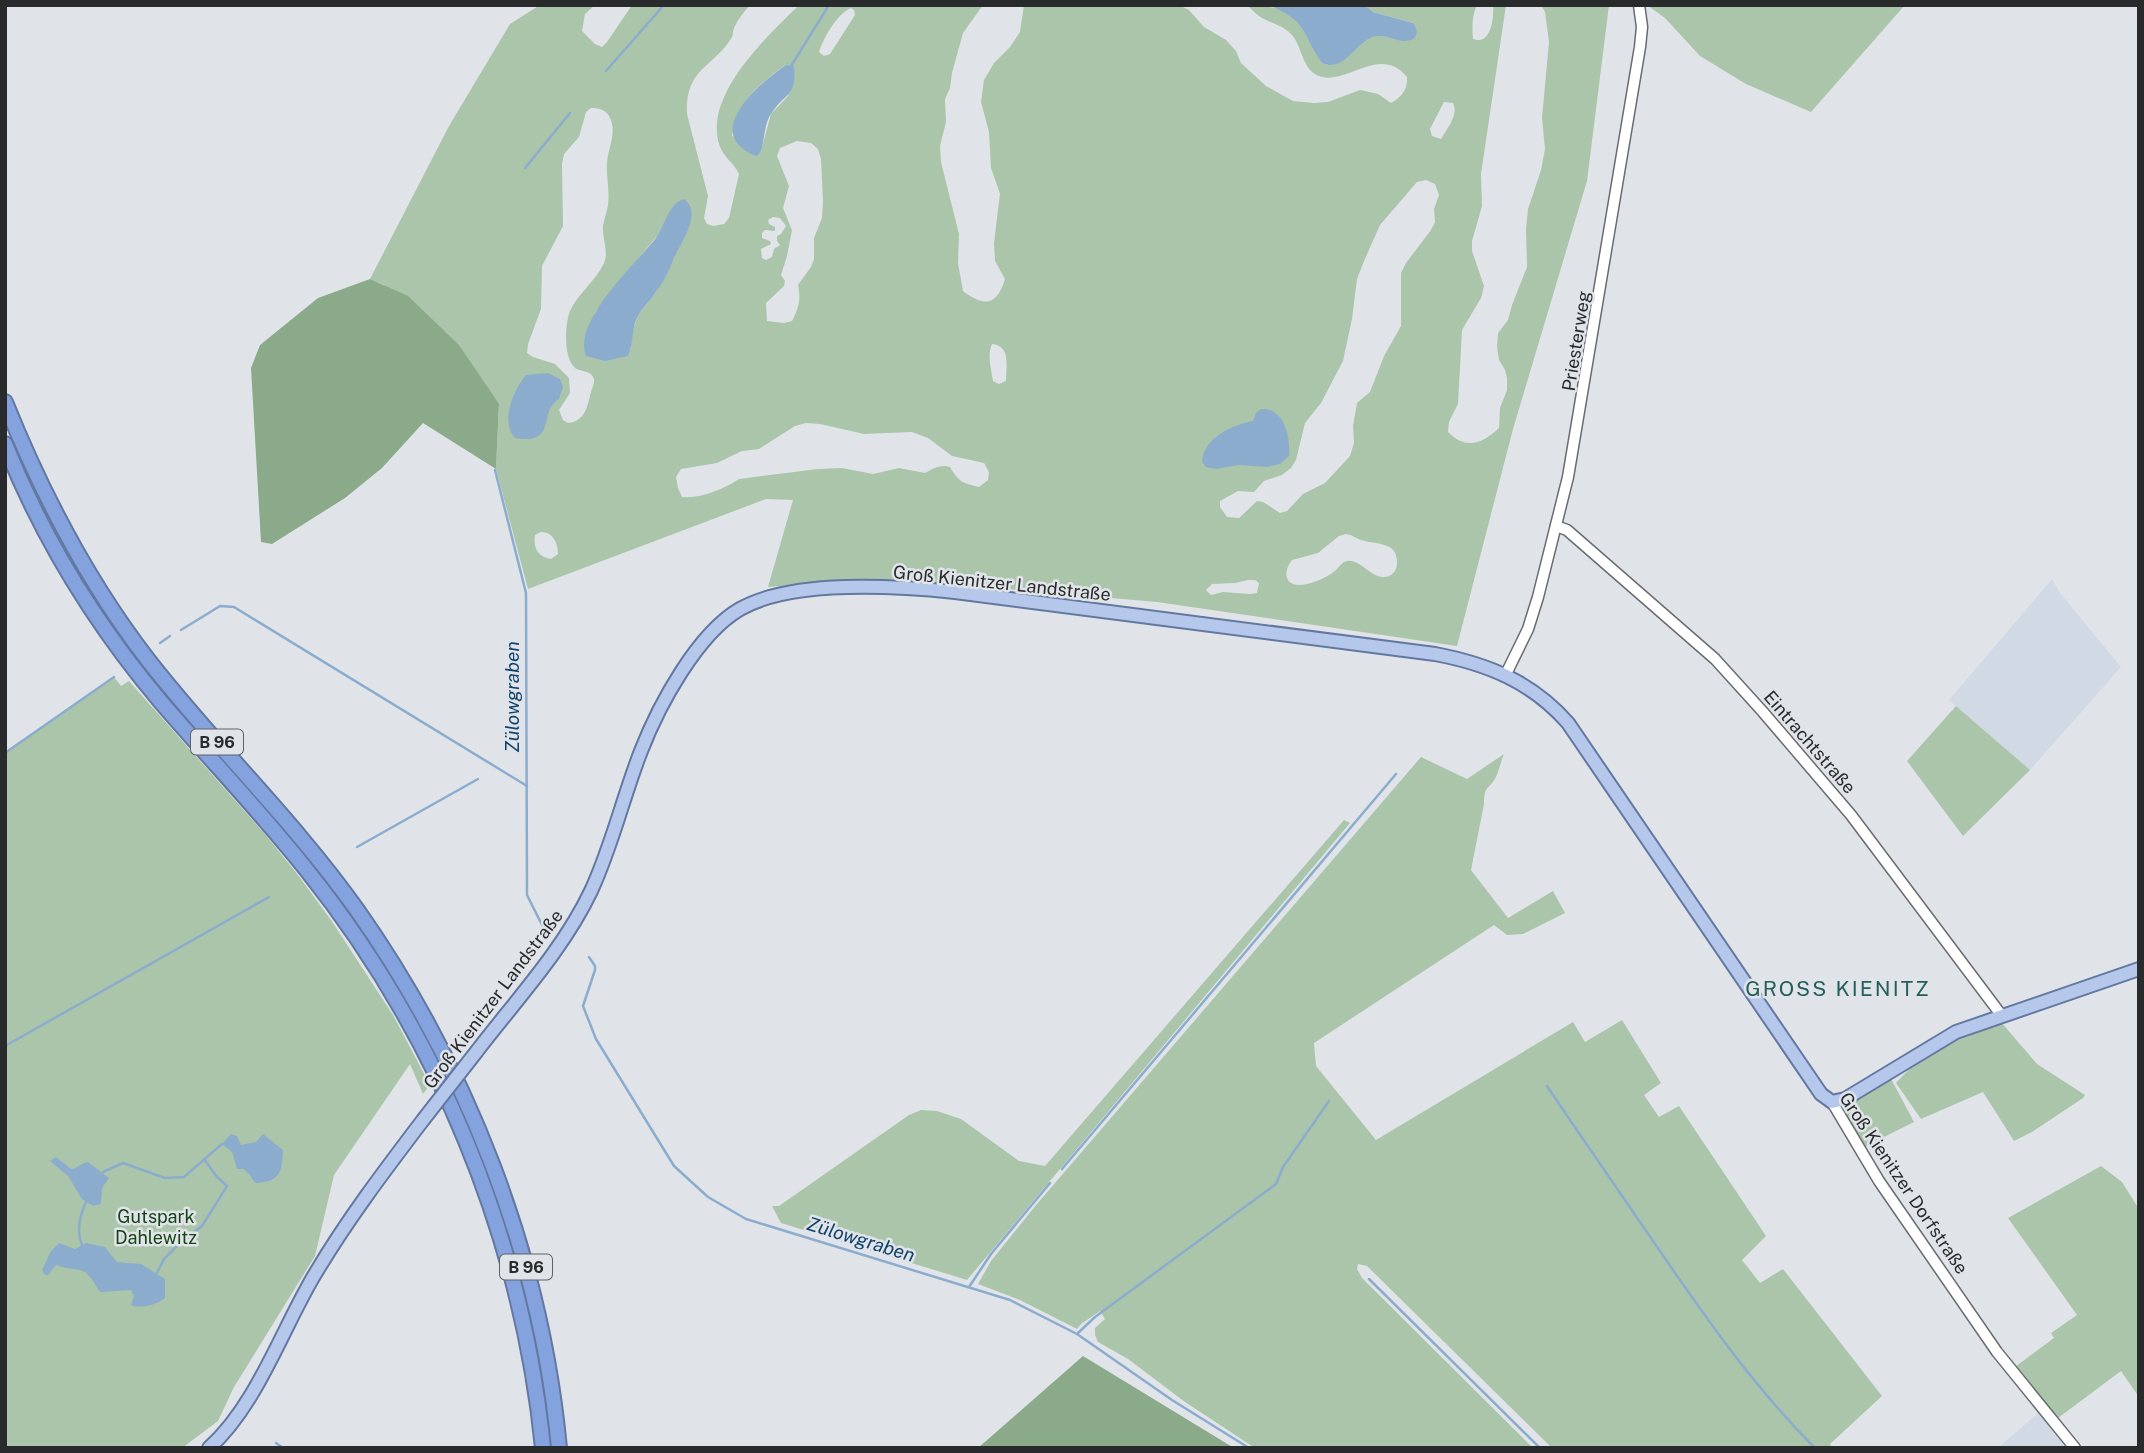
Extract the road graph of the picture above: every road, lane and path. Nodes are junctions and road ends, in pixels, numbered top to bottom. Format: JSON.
{"nodes":[{"id":1,"x":1639,"y":5,"type":"edge"},
{"id":2,"x":5,"y":402,"type":"edge"},
{"id":3,"x":5,"y":444,"type":"edge"},
{"id":4,"x":1556,"y":526,"type":"junction"},
{"id":5,"x":1465,"y":659,"type":"joint"},
{"id":6,"x":1506,"y":674,"type":"junction"},
{"id":7,"x":2139,"y":969,"type":"edge"},
{"id":8,"x":2002,"y":1016,"type":"junction"},
{"id":9,"x":1832,"y":1102,"type":"junction"},
{"id":10,"x":209,"y":1448,"type":"edge"},
{"id":11,"x":542,"y":1448,"type":"edge"},
{"id":12,"x":558,"y":1448,"type":"edge"},
{"id":13,"x":2075,"y":1448,"type":"edge"}],
"edges":[{"from":1,"to":4,"type":"street","name":"Priesterweg"},
{"from":2,"to":12,"type":"highway","number":"B 96"},
{"from":3,"to":11,"type":"highway","number":"B 96"},
{"from":4,"to":6,"type":"street","name":"Priesterweg"},
{"from":4,"to":8,"type":"street","name":"Eintrachtstraße"},
{"from":5,"to":6,"type":"main road","name":"Groß Kienitzer Dorfstraße"},
{"from":5,"to":10,"type":"main road","name":"Groß Kienitzer Landstraße","bridge":true},
{"from":6,"to":9,"type":"main road","name":"Groß Kienitzer Dorfstraße"},
{"from":7,"to":8,"type":"main road"},
{"from":8,"to":9,"type":"main road"},
{"from":9,"to":13,"type":"street","name":"Groß Kienitzer Dorfstraße"}]}
